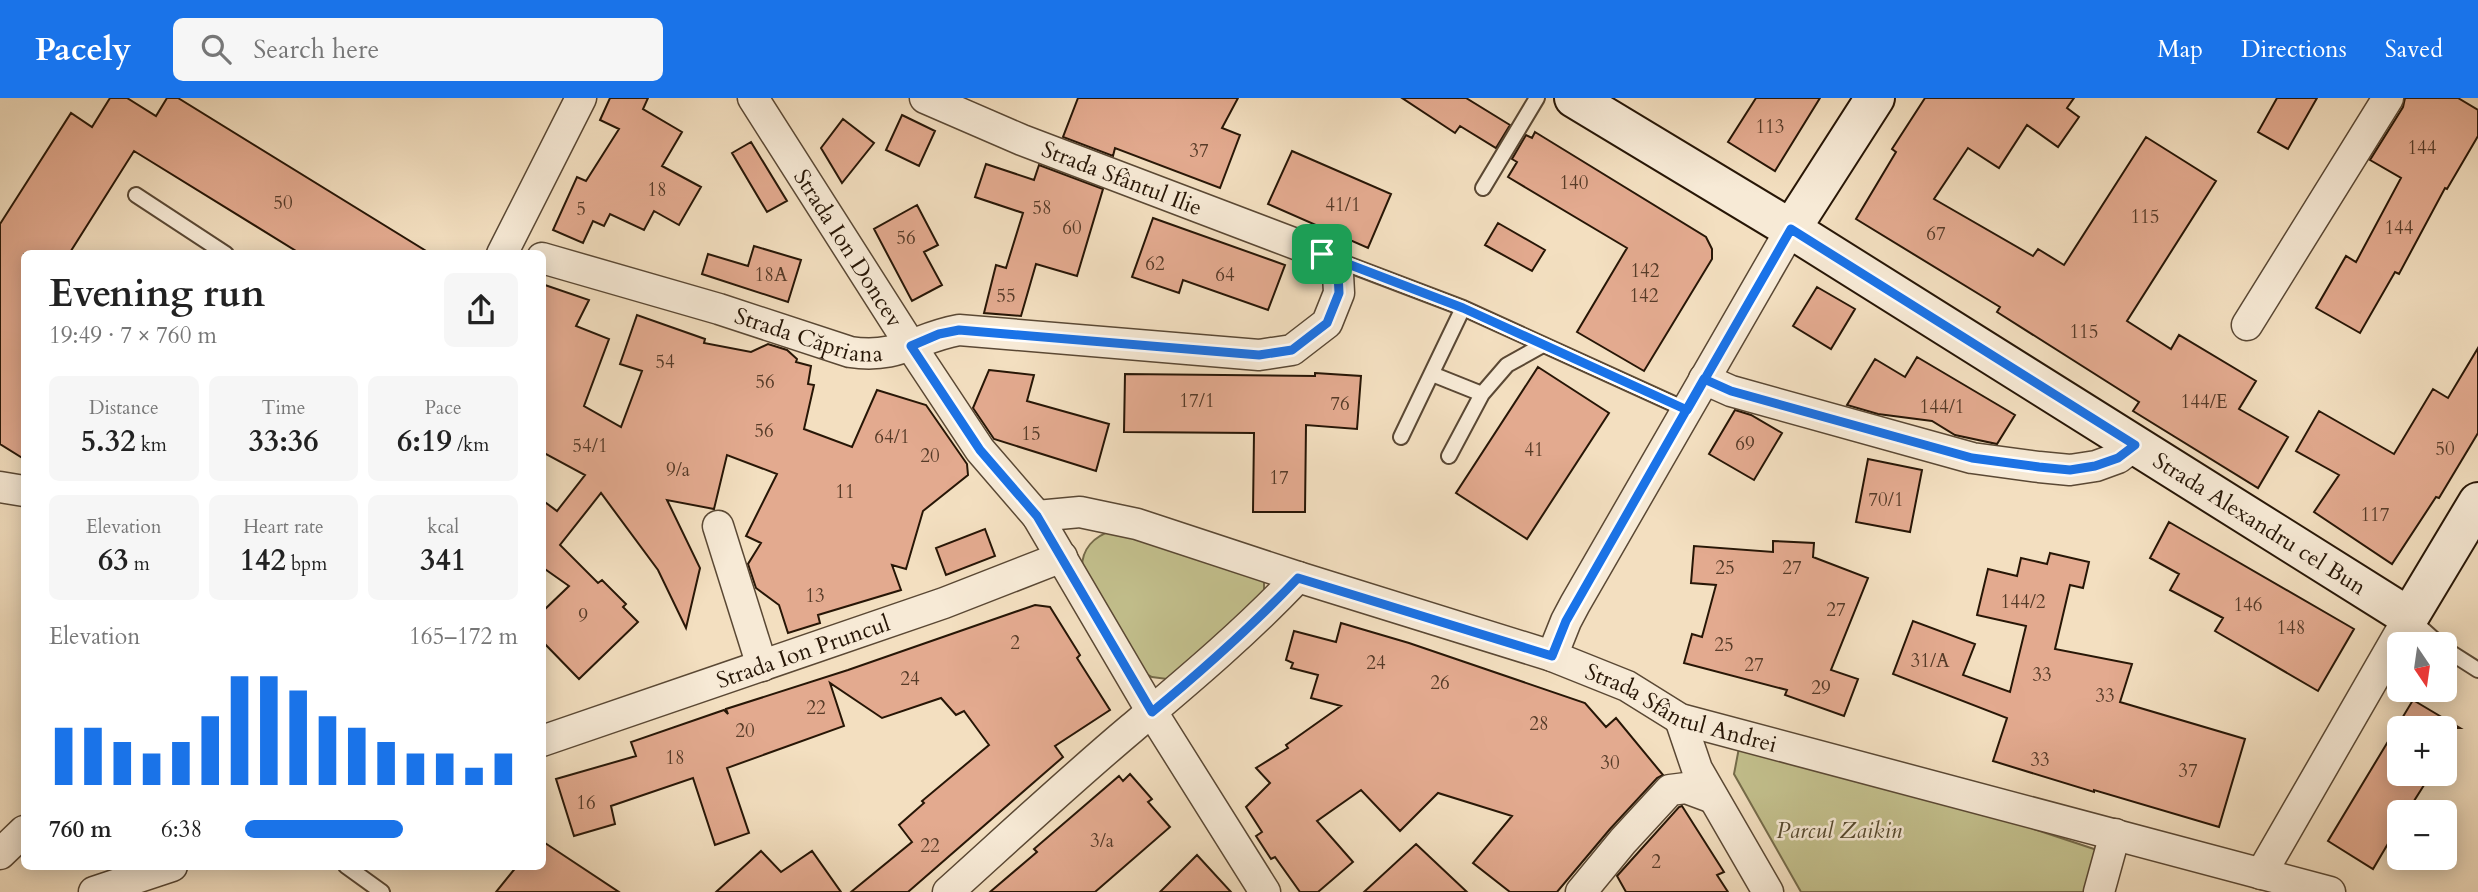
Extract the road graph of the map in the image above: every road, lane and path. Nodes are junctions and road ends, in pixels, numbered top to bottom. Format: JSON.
{"nodes":[{"id":1,"x":581,"y":98,"type":"edge"},
{"id":2,"x":753,"y":98,"type":"edge"},
{"id":3,"x":925,"y":98,"type":"edge"},
{"id":4,"x":1537,"y":98,"type":"edge"},
{"id":5,"x":1574,"y":98,"type":"edge"},
{"id":6,"x":1875,"y":98,"type":"edge"},
{"id":7,"x":2388,"y":98,"type":"edge"},
{"id":8,"x":1483,"y":188,"type":"dead end"},
{"id":9,"x":136,"y":195,"type":"dead end"},
{"id":10,"x":1791,"y":229,"type":"junction"},
{"id":11,"x":220,"y":250,"type":"edge"},
{"id":12,"x":512,"y":250,"type":"edge"},
{"id":13,"x":1322,"y":254,"type":"junction"},
{"id":14,"x":546,"y":259,"type":"edge"},
{"id":15,"x":1463,"y":308,"type":"junction"},
{"id":16,"x":2248,"y":326,"type":"dead end"},
{"id":17,"x":1543,"y":345,"type":"junction"},
{"id":18,"x":911,"y":346,"type":"junction"},
{"id":19,"x":1432,"y":374,"type":"junction"},
{"id":20,"x":1704,"y":379,"type":"junction"},
{"id":21,"x":1482,"y":394,"type":"junction"},
{"id":22,"x":1687,"y":410,"type":"junction"},
{"id":23,"x":1401,"y":437,"type":"dead end"},
{"id":24,"x":2135,"y":445,"type":"junction"},
{"id":25,"x":1450,"y":456,"type":"dead end"},
{"id":26,"x":0,"y":487,"type":"edge"},
{"id":27,"x":21,"y":490,"type":"edge"},
{"id":28,"x":2478,"y":502,"type":"edge"},
{"id":29,"x":1037,"y":516,"type":"junction"},
{"id":30,"x":718,"y":526,"type":"dead end"},
{"id":31,"x":1062,"y":557,"type":"junction"},
{"id":32,"x":1298,"y":578,"type":"junction"},
{"id":33,"x":2409,"y":617,"type":"junction"},
{"id":34,"x":2426,"y":632,"type":"edge"},
{"id":35,"x":1552,"y":656,"type":"junction"},
{"id":36,"x":2457,"y":657,"type":"edge"},
{"id":37,"x":762,"y":666,"type":"junction"},
{"id":38,"x":2478,"y":670,"type":"edge"},
{"id":39,"x":1152,"y":712,"type":"junction"},
{"id":40,"x":1680,"y":719,"type":"junction"},
{"id":41,"x":546,"y":740,"type":"edge"},
{"id":42,"x":1713,"y":798,"type":"junction"},
{"id":43,"x":21,"y":834,"type":"edge"},
{"id":44,"x":2115,"y":834,"type":"junction"},
{"id":45,"x":0,"y":854,"type":"edge"},
{"id":46,"x":160,"y":870,"type":"edge"},
{"id":47,"x":352,"y":870,"type":"edge"},
{"id":48,"x":2261,"y":874,"type":"junction"},
{"id":49,"x":94,"y":892,"type":"edge"},
{"id":50,"x":382,"y":892,"type":"edge"},
{"id":51,"x":948,"y":892,"type":"edge"},
{"id":52,"x":1265,"y":892,"type":"edge"},
{"id":53,"x":1581,"y":892,"type":"edge"},
{"id":54,"x":1768,"y":892,"type":"edge"},
{"id":55,"x":2099,"y":892,"type":"edge"},
{"id":56,"x":2330,"y":892,"type":"edge"}],
"edges":[{"from":1,"to":12,"type":"street"},
{"from":2,"to":18,"type":"street","name":"Strada Ion Doncev"},
{"from":3,"to":13,"type":"street","name":"Strada Sfântul Ilie"},
{"from":4,"to":8,"type":"lane"},
{"from":5,"to":10,"type":"main road","name":"Strada Alexandru cel Bun"},
{"from":6,"to":10,"type":"main road"},
{"from":7,"to":16,"type":"street"},
{"from":9,"to":11,"type":"lane"},
{"from":10,"to":20,"type":"street"},
{"from":10,"to":24,"type":"main road","name":"Strada Alexandru cel Bun"},
{"from":13,"to":15,"type":"lane"},
{"from":13,"to":18,"type":"street","name":"Strada Căpriana"},
{"from":14,"to":18,"type":"street","name":"Strada Căpriana"},
{"from":15,"to":17,"type":"lane"},
{"from":15,"to":19,"type":"lane"},
{"from":17,"to":21,"type":"lane"},
{"from":17,"to":22,"type":"lane"},
{"from":18,"to":29,"type":"street","name":"Strada Ion Doncev"},
{"from":19,"to":21,"type":"lane"},
{"from":19,"to":23,"type":"lane"},
{"from":20,"to":22,"type":"street"},
{"from":20,"to":24,"type":"street"},
{"from":21,"to":25,"type":"lane"},
{"from":22,"to":35,"type":"street"},
{"from":24,"to":33,"type":"main road","name":"Strada Alexandru cel Bun"},
{"from":26,"to":27,"type":"street"},
{"from":28,"to":33,"type":"main road"},
{"from":29,"to":31,"type":"street","name":"Strada Ion Doncev"},
{"from":29,"to":32,"type":"street","name":"Strada Sfântul Andrei"},
{"from":30,"to":37,"type":"street"},
{"from":31,"to":37,"type":"street","name":"Strada Ion Pruncul"},
{"from":31,"to":39,"type":"street","name":"Strada Ion Doncev"},
{"from":32,"to":35,"type":"street","name":"Strada Sfântul Andrei"},
{"from":32,"to":39,"type":"street"},
{"from":33,"to":34,"type":"lane"},
{"from":33,"to":48,"type":"street"},
{"from":35,"to":40,"type":"street","name":"Strada Sfântul Andrei"},
{"from":36,"to":38,"type":"lane"},
{"from":37,"to":41,"type":"street","name":"Strada Ion Pruncul"},
{"from":39,"to":51,"type":"street"},
{"from":39,"to":52,"type":"street","name":"Strada Ion Doncev"},
{"from":40,"to":42,"type":"street"},
{"from":40,"to":44,"type":"street","name":"Strada Sfântul Andrei"},
{"from":42,"to":53,"type":"street"},
{"from":42,"to":54,"type":"street"},
{"from":43,"to":45,"type":"street"},
{"from":44,"to":48,"type":"street","name":"Strada Sfântul Andrei"},
{"from":44,"to":55,"type":"street"},
{"from":46,"to":49,"type":"street"},
{"from":47,"to":50,"type":"lane"},
{"from":48,"to":56,"type":"street","name":"Strada Sfântul Andrei"}]}
